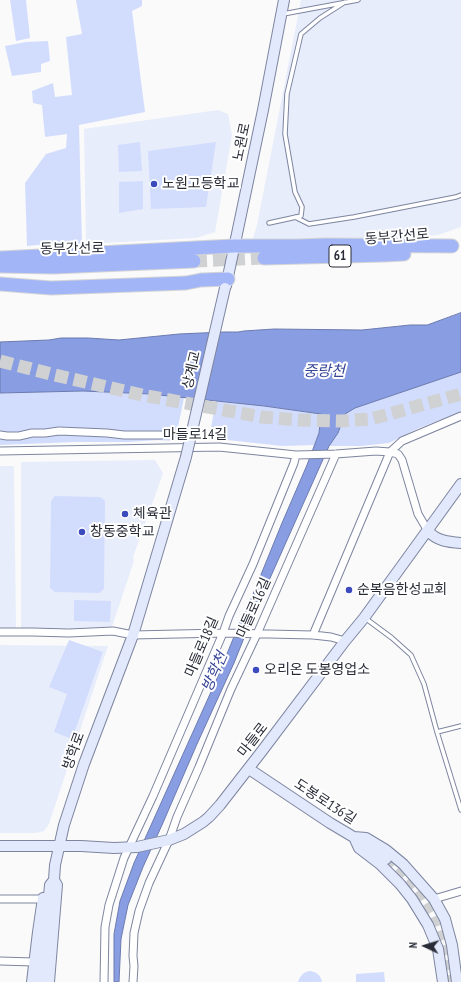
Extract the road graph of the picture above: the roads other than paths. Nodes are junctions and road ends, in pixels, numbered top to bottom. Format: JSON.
{"nodes":[{"id":1,"x":284,"y":0,"type":"edge"},
{"id":2,"x":358,"y":0,"type":"edge"},
{"id":3,"x":346,"y":2,"type":"junction"},
{"id":4,"x":282,"y":14,"type":"junction"},
{"id":5,"x":461,"y":195,"type":"edge"},
{"id":6,"x":295,"y":217,"type":"junction"},
{"id":7,"x":269,"y":223,"type":"dead end"},
{"id":8,"x":457,"y":245,"type":"edge"},
{"id":9,"x":234,"y":246,"type":"junction"},
{"id":10,"x":0,"y":258,"type":"edge"},
{"id":11,"x":264,"y":258,"type":"tunnel mouth"},
{"id":12,"x":194,"y":261,"type":"tunnel mouth"},
{"id":13,"x":0,"y":266,"type":"edge"},
{"id":14,"x":0,"y":284,"type":"edge"},
{"id":15,"x":226,"y":284,"type":"junction"},
{"id":16,"x":461,"y":416,"type":"edge"},
{"id":17,"x":161,"y":435,"type":"dead end"},
{"id":18,"x":0,"y":436,"type":"edge"},
{"id":19,"x":0,"y":451,"type":"edge"},
{"id":20,"x":390,"y":452,"type":"junction"},
{"id":21,"x":334,"y":454,"type":"junction"},
{"id":22,"x":296,"y":455,"type":"junction"},
{"id":23,"x":186,"y":457,"type":"joint"},
{"id":24,"x":461,"y":484,"type":"edge"},
{"id":25,"x":428,"y":531,"type":"junction"},
{"id":26,"x":461,"y":543,"type":"edge"},
{"id":27,"x":364,"y":618,"type":"junction"},
{"id":28,"x":0,"y":632,"type":"edge"},
{"id":29,"x":226,"y":633,"type":"junction"},
{"id":30,"x":255,"y":634,"type":"junction"},
{"id":31,"x":133,"y":635,"type":"junction"},
{"id":32,"x":313,"y":635,"type":"junction"},
{"id":33,"x":345,"y":641,"type":"junction"},
{"id":34,"x":461,"y":726,"type":"edge"},
{"id":35,"x":437,"y":732,"type":"junction"},
{"id":36,"x":249,"y":769,"type":"junction"},
{"id":37,"x":461,"y":810,"type":"edge"},
{"id":38,"x":354,"y":837,"type":"junction"},
{"id":39,"x":166,"y":841,"type":"junction"},
{"id":40,"x":0,"y":846,"type":"edge"},
{"id":41,"x":60,"y":846,"type":"junction"},
{"id":42,"x":133,"y":847,"type":"junction"},
{"id":43,"x":386,"y":859,"type":"tunnel mouth"},
{"id":44,"x":461,"y":891,"type":"edge"},
{"id":45,"x":53,"y":893,"type":"junction"},
{"id":46,"x":0,"y":899,"type":"edge"},
{"id":47,"x":434,"y":899,"type":"junction"},
{"id":48,"x":42,"y":900,"type":"junction"},
{"id":49,"x":452,"y":945,"type":"junction"},
{"id":50,"x":438,"y":949,"type":"junction"},
{"id":51,"x":0,"y":962,"type":"edge"},
{"id":52,"x":34,"y":962,"type":"junction"},
{"id":53,"x":32,"y":982,"type":"edge"},
{"id":54,"x":41,"y":982,"type":"edge"},
{"id":55,"x":49,"y":982,"type":"edge"},
{"id":56,"x":55,"y":982,"type":"edge"},
{"id":57,"x":104,"y":982,"type":"edge"},
{"id":58,"x":133,"y":982,"type":"edge"},
{"id":59,"x":443,"y":982,"type":"edge"},
{"id":60,"x":457,"y":982,"type":"edge"}],
"edges":[{"from":1,"to":4,"type":"main road","name":"노원로"},
{"from":2,"to":3,"type":"lane"},
{"from":3,"to":4,"type":"lane"},
{"from":3,"to":6,"type":"lane"},
{"from":4,"to":9,"type":"main road","name":"노원로"},
{"from":5,"to":6,"type":"lane"},
{"from":6,"to":7,"type":"lane"},
{"from":8,"to":9,"type":"highway"},
{"from":8,"to":11,"type":"highway","name":"동부간선로","number":"61"},
{"from":9,"to":10,"type":"highway"},
{"from":9,"to":15,"type":"main road","name":"노원로"},
{"from":12,"to":13,"type":"highway","name":"동부간선로"},
{"from":14,"to":15,"type":"highway"},
{"from":15,"to":23,"type":"main road","name":"상계교","bridge":true},
{"from":16,"to":20,"type":"street"},
{"from":17,"to":18,"type":"street"},
{"from":19,"to":22,"type":"street","name":"마들로14길"},
{"from":20,"to":21,"type":"street","name":"마들로14길"},
{"from":20,"to":25,"type":"street"},
{"from":20,"to":32,"type":"street"},
{"from":21,"to":22,"type":"street","name":"마들로14길"},
{"from":21,"to":30,"type":"street","name":"마들로16길"},
{"from":22,"to":29,"type":"street","name":"마들로18길"},
{"from":23,"to":31,"type":"main road","name":"방학로"},
{"from":24,"to":25,"type":"main road","name":"마들로"},
{"from":25,"to":26,"type":"main road"},
{"from":25,"to":27,"type":"main road","name":"마들로"},
{"from":27,"to":33,"type":"main road","name":"마들로"},
{"from":27,"to":35,"type":"lane"},
{"from":28,"to":31,"type":"street"},
{"from":29,"to":30,"type":"street"},
{"from":29,"to":31,"type":"street"},
{"from":29,"to":42,"type":"street","name":"마들로18길"},
{"from":30,"to":32,"type":"street"},
{"from":30,"to":39,"type":"street","name":"마들로16길"},
{"from":31,"to":41,"type":"main road","name":"방학로"},
{"from":32,"to":33,"type":"street"},
{"from":33,"to":36,"type":"main road","name":"마들로"},
{"from":34,"to":35,"type":"lane"},
{"from":35,"to":37,"type":"lane"},
{"from":36,"to":38,"type":"main road","name":"도봉로136길"},
{"from":36,"to":39,"type":"main road","name":"마들로"},
{"from":38,"to":43,"type":"main road","name":"도봉로136길"},
{"from":38,"to":47,"type":"main road"},
{"from":38,"to":50,"type":"main road"},
{"from":39,"to":42,"type":"main road","name":"마들로"},
{"from":39,"to":58,"type":"street"},
{"from":40,"to":41,"type":"main road"},
{"from":41,"to":42,"type":"main road"},
{"from":41,"to":45,"type":"main road","name":"방학로"},
{"from":42,"to":57,"type":"street"},
{"from":44,"to":47,"type":"street"},
{"from":45,"to":48,"type":"main road"},
{"from":45,"to":54,"type":"main road","name":"방학로"},
{"from":45,"to":55,"type":"main road","name":"방학로"},
{"from":45,"to":56,"type":"main road"},
{"from":46,"to":48,"type":"street"},
{"from":47,"to":49,"type":"main road"},
{"from":48,"to":52,"type":"main road"},
{"from":49,"to":50,"type":"main road"},
{"from":49,"to":60,"type":"main road"},
{"from":50,"to":59,"type":"main road"},
{"from":51,"to":52,"type":"street"},
{"from":52,"to":53,"type":"main road"}]}
